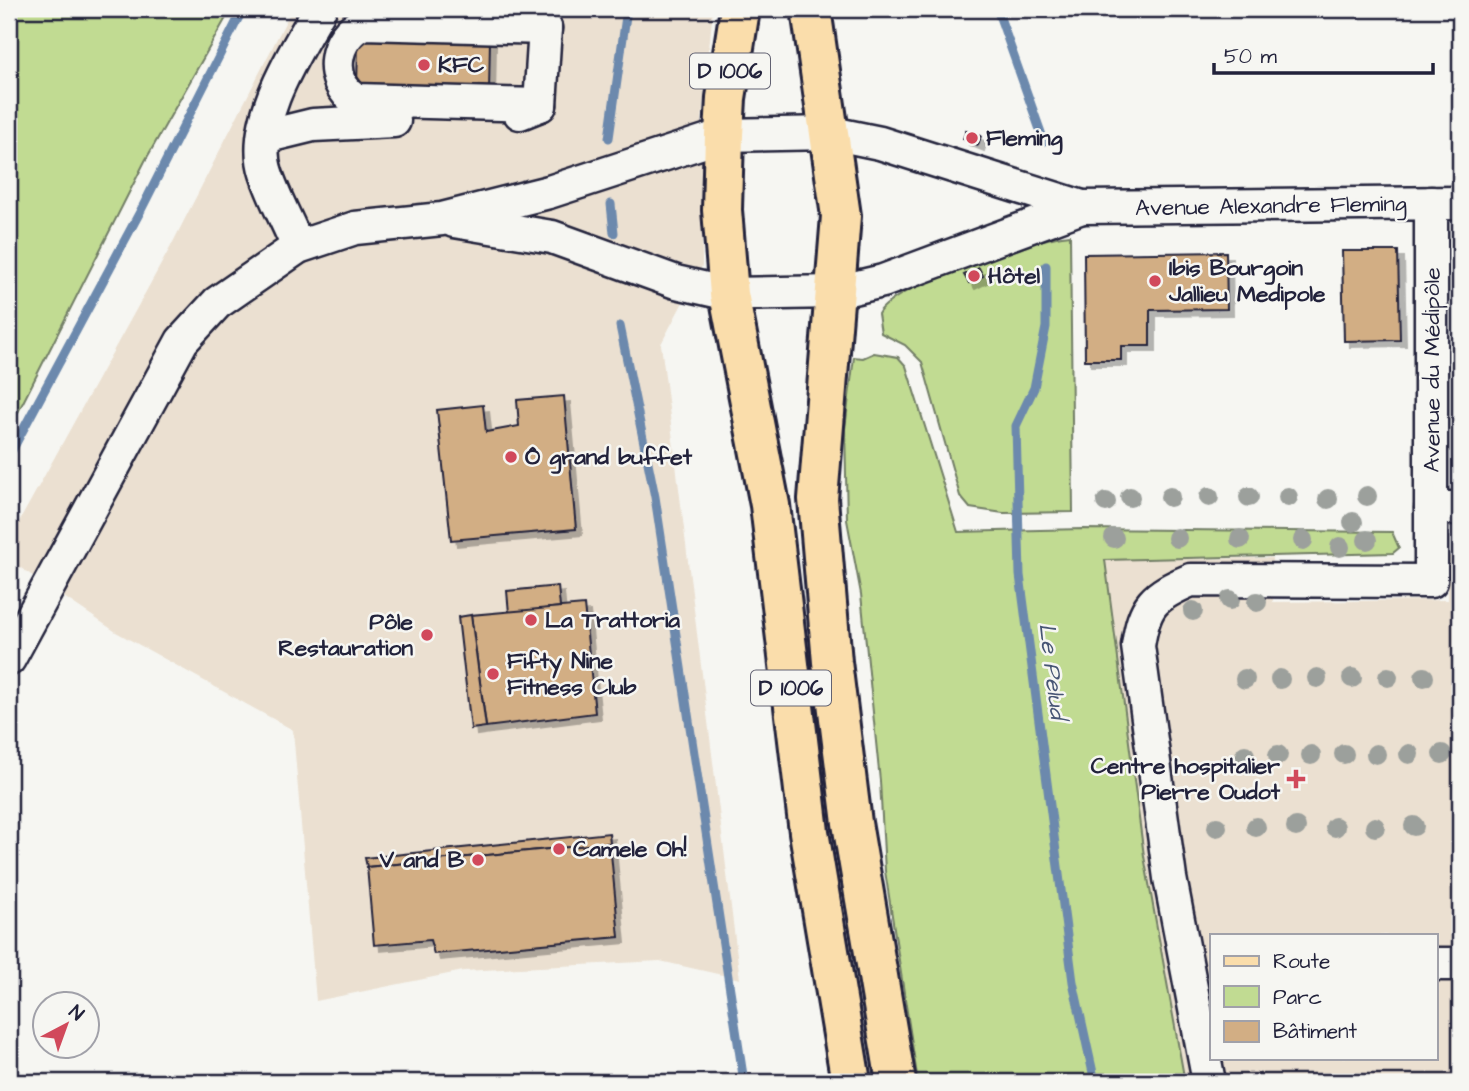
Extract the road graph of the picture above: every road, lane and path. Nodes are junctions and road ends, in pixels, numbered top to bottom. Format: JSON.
{"nodes":[{"id":1,"x":320,"y":9,"type":"edge"},
{"id":2,"x":512,"y":9,"type":"edge"},
{"id":3,"x":740,"y":9,"type":"edge"},
{"id":4,"x":811,"y":9,"type":"edge"},
{"id":5,"x":545,"y":28,"type":"junction"},
{"id":6,"x":540,"y":105,"type":"junction"},
{"id":7,"x":831,"y":133,"type":"junction"},
{"id":8,"x":724,"y":135,"type":"junction"},
{"id":9,"x":264,"y":137,"type":"junction"},
{"id":10,"x":1446,"y":203,"type":"edge"},
{"id":11,"x":1082,"y":207,"type":"junction"},
{"id":12,"x":442,"y":219,"type":"junction"},
{"id":13,"x":298,"y":247,"type":"junction"},
{"id":14,"x":836,"y":292,"type":"junction"},
{"id":15,"x":729,"y":293,"type":"junction"},
{"id":16,"x":1446,"y":508,"type":"edge"},
{"id":17,"x":9,"y":659,"type":"edge"},
{"id":18,"x":1438,"y":964,"type":"edge"},
{"id":19,"x":1460,"y":964,"type":"edge"},
{"id":20,"x":1200,"y":969,"type":"edge"},
{"id":21,"x":851,"y":1082,"type":"edge"},
{"id":22,"x":896,"y":1082,"type":"edge"},
{"id":23,"x":1209,"y":1082,"type":"edge"}],
"edges":[{"from":1,"to":9,"type":"street"},
{"from":2,"to":5,"type":"street"},
{"from":3,"to":8,"type":"main road","number":"D 1006"},
{"from":4,"to":7,"type":"main road","number":"D 1006"},
{"from":5,"to":6,"type":"street"},
{"from":5,"to":6,"type":"street"},
{"from":6,"to":9,"type":"street"},
{"from":7,"to":8,"type":"street","name":"Avenue Alexandre Fleming"},
{"from":7,"to":11,"type":"street","name":"Avenue Alexandre Fleming"},
{"from":7,"to":14,"type":"main road","number":"D 1006"},
{"from":8,"to":12,"type":"street","name":"Avenue Alexandre Fleming"},
{"from":8,"to":15,"type":"main road","number":"D 1006"},
{"from":9,"to":13,"type":"street"},
{"from":10,"to":11,"type":"street","name":"Avenue Alexandre Fleming"},
{"from":10,"to":16,"type":"street","name":"Avenue du Médipôle"},
{"from":11,"to":14,"type":"street","name":"Avenue Alexandre Fleming"},
{"from":12,"to":13,"type":"street"},
{"from":12,"to":15,"type":"street","name":"Avenue Alexandre Fleming"},
{"from":13,"to":17,"type":"street"},
{"from":14,"to":15,"type":"street","name":"Avenue Alexandre Fleming"},
{"from":14,"to":22,"type":"main road","number":"D 1006"},
{"from":15,"to":21,"type":"main road","number":"D 1006"},
{"from":16,"to":20,"type":"street","name":"Avenue du Médipôle"},
{"from":18,"to":19,"type":"street"},
{"from":20,"to":23,"type":"street"}]}
